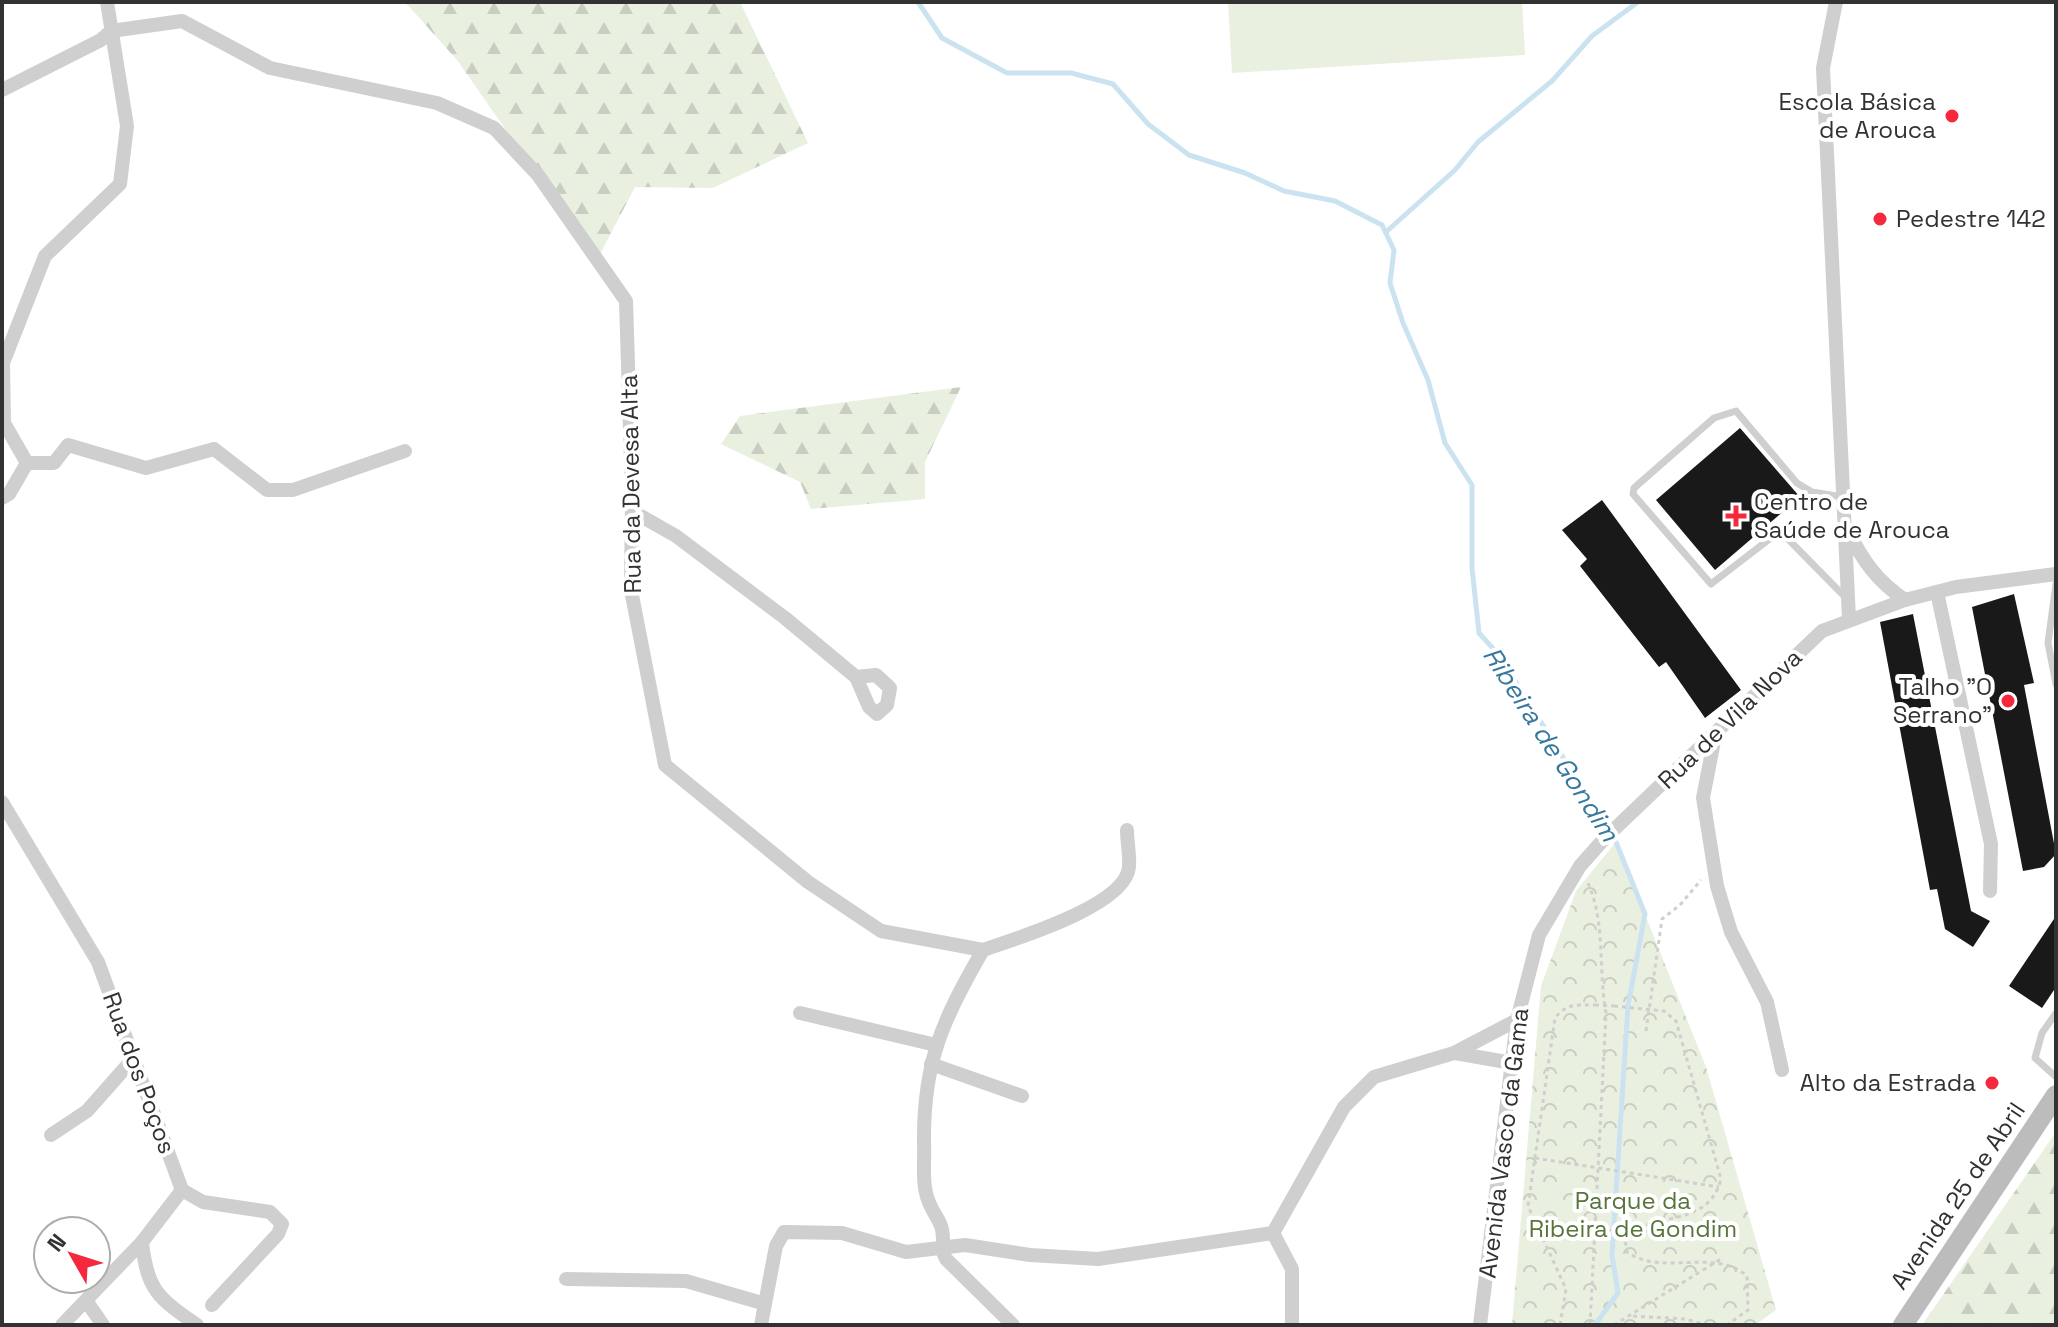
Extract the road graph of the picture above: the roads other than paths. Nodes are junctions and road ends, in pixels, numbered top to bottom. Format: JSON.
{"nodes":[{"id":1,"x":107,"y":2,"type":"edge"},
{"id":2,"x":1836,"y":2,"type":"edge"},
{"id":3,"x":111,"y":31,"type":"junction"},
{"id":4,"x":2,"y":90,"type":"edge"},
{"id":5,"x":405,"y":451,"type":"dead end"},
{"id":6,"x":27,"y":463,"type":"junction"},
{"id":7,"x":1843,"y":497,"type":"junction"},
{"id":8,"x":2,"y":498,"type":"edge"},
{"id":9,"x":632,"y":511,"type":"junction"},
{"id":10,"x":1845,"y":526,"type":"junction"},
{"id":11,"x":2056,"y":574,"type":"edge"},
{"id":12,"x":2039,"y":576,"type":"junction"},
{"id":13,"x":2054,"y":588,"type":"edge"},
{"id":14,"x":1937,"y":592,"type":"junction"},
{"id":15,"x":1848,"y":600,"type":"junction"},
{"id":16,"x":1905,"y":600,"type":"junction"},
{"id":17,"x":2054,"y":613,"type":"edge"},
{"id":18,"x":1849,"y":619,"type":"junction"},
{"id":19,"x":856,"y":677,"type":"dead end"},
{"id":20,"x":2056,"y":684,"type":"edge"},
{"id":21,"x":1715,"y":736,"type":"junction"},
{"id":22,"x":2,"y":802,"type":"edge"},
{"id":23,"x":1127,"y":830,"type":"dead end"},
{"id":24,"x":1604,"y":839,"type":"joint"},
{"id":25,"x":1990,"y":891,"type":"dead end"},
{"id":26,"x":983,"y":950,"type":"junction"},
{"id":27,"x":800,"y":1013,"type":"dead end"},
{"id":28,"x":2056,"y":1013,"type":"edge"},
{"id":29,"x":1517,"y":1020,"type":"junction"},
{"id":30,"x":936,"y":1045,"type":"junction"},
{"id":31,"x":1454,"y":1053,"type":"junction"},
{"id":32,"x":133,"y":1059,"type":"junction"},
{"id":33,"x":1512,"y":1063,"type":"junction"},
{"id":34,"x":931,"y":1064,"type":"junction"},
{"id":35,"x":1782,"y":1070,"type":"dead end"},
{"id":36,"x":2056,"y":1077,"type":"edge"},
{"id":37,"x":2056,"y":1095,"type":"edge"},
{"id":38,"x":1022,"y":1096,"type":"dead end"},
{"id":39,"x":51,"y":1135,"type":"dead end"},
{"id":40,"x":182,"y":1190,"type":"junction"},
{"id":41,"x":1273,"y":1233,"type":"junction"},
{"id":42,"x":142,"y":1242,"type":"junction"},
{"id":43,"x":942,"y":1250,"type":"junction"},
{"id":44,"x":566,"y":1279,"type":"dead end"},
{"id":45,"x":87,"y":1302,"type":"junction"},
{"id":46,"x":762,"y":1303,"type":"junction"},
{"id":47,"x":212,"y":1305,"type":"dead end"},
{"id":48,"x":62,"y":1325,"type":"edge"},
{"id":49,"x":103,"y":1325,"type":"edge"},
{"id":50,"x":197,"y":1325,"type":"edge"},
{"id":51,"x":761,"y":1325,"type":"edge"},
{"id":52,"x":1013,"y":1325,"type":"edge"},
{"id":53,"x":1292,"y":1325,"type":"edge"},
{"id":54,"x":1480,"y":1325,"type":"edge"},
{"id":55,"x":1903,"y":1325,"type":"edge"}],
"edges":[{"from":1,"to":3,"type":"street"},
{"from":2,"to":7,"type":"street"},
{"from":3,"to":4,"type":"street","name":"Rua da Devesa Alta"},
{"from":3,"to":6,"type":"street"},
{"from":3,"to":9,"type":"street","name":"Rua da Devesa Alta"},
{"from":5,"to":6,"type":"street"},
{"from":6,"to":8,"type":"street"},
{"from":7,"to":10,"type":"street"},
{"from":7,"to":15,"type":"lane"},
{"from":9,"to":19,"type":"street"},
{"from":9,"to":26,"type":"street","name":"Rua da Devesa Alta"},
{"from":10,"to":15,"type":"street"},
{"from":10,"to":16,"type":"street"},
{"from":11,"to":12,"type":"street","name":"Rua de Vila Nova"},
{"from":12,"to":13,"type":"lane"},
{"from":12,"to":14,"type":"street","name":"Rua de Vila Nova"},
{"from":13,"to":17,"type":"lane"},
{"from":14,"to":16,"type":"street","name":"Rua de Vila Nova"},
{"from":14,"to":25,"type":"street"},
{"from":15,"to":18,"type":"street"},
{"from":16,"to":18,"type":"street","name":"Rua de Vila Nova"},
{"from":17,"to":20,"type":"lane"},
{"from":18,"to":21,"type":"street","name":"Rua de Vila Nova"},
{"from":21,"to":24,"type":"street","name":"Rua de Vila Nova"},
{"from":21,"to":35,"type":"street"},
{"from":22,"to":32,"type":"street","name":"Rua dos Poços"},
{"from":23,"to":26,"type":"street"},
{"from":24,"to":29,"type":"street","name":"Avenida Vasco da Gama"},
{"from":26,"to":30,"type":"street"},
{"from":27,"to":30,"type":"street"},
{"from":28,"to":36,"type":"lane"},
{"from":29,"to":31,"type":"street"},
{"from":29,"to":33,"type":"street","name":"Avenida Vasco da Gama"},
{"from":30,"to":34,"type":"street"},
{"from":31,"to":33,"type":"street"},
{"from":31,"to":41,"type":"street"},
{"from":32,"to":39,"type":"street"},
{"from":32,"to":40,"type":"street","name":"Rua dos Poços"},
{"from":33,"to":54,"type":"street","name":"Avenida Vasco da Gama"},
{"from":34,"to":38,"type":"street"},
{"from":34,"to":43,"type":"street"},
{"from":37,"to":55,"type":"main road","name":"Avenida 25 de Abril"},
{"from":40,"to":42,"type":"street"},
{"from":40,"to":47,"type":"street"},
{"from":41,"to":43,"type":"street"},
{"from":41,"to":53,"type":"street"},
{"from":42,"to":45,"type":"street"},
{"from":42,"to":50,"type":"street"},
{"from":43,"to":46,"type":"street"},
{"from":43,"to":52,"type":"street"},
{"from":44,"to":46,"type":"street"},
{"from":45,"to":48,"type":"street"},
{"from":45,"to":49,"type":"street"},
{"from":46,"to":51,"type":"street"}]}
